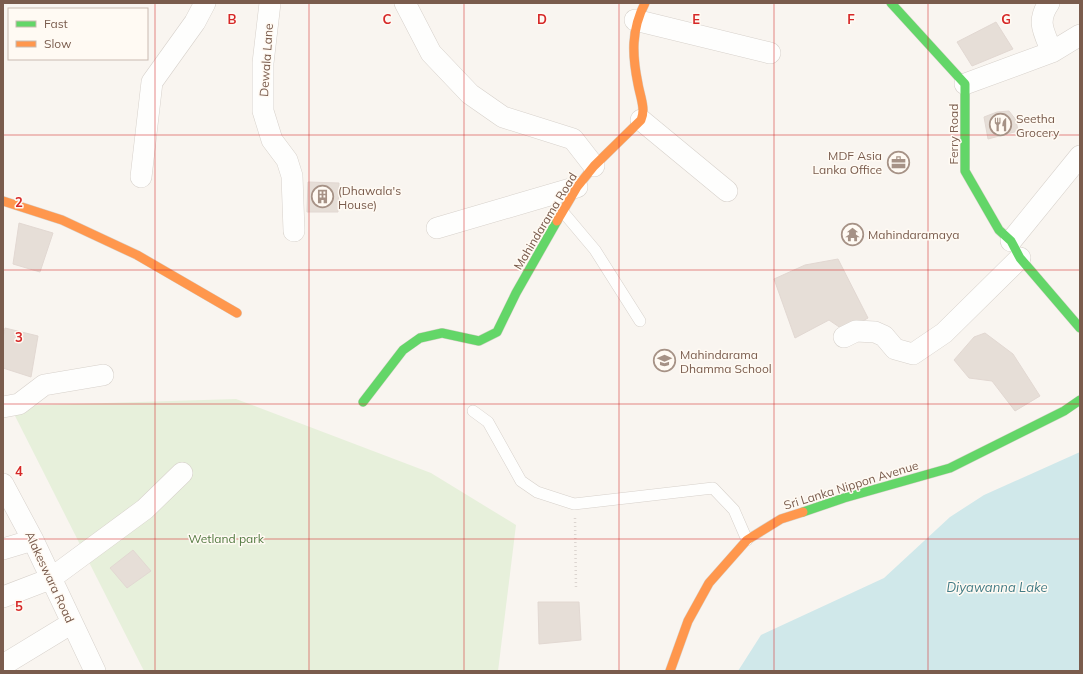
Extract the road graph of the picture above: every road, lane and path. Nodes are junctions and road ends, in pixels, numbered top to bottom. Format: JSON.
{"nodes":[{"id":1,"x":205,"y":3,"type":"edge"},
{"id":2,"x":270,"y":3,"type":"edge"},
{"id":3,"x":405,"y":3,"type":"edge"},
{"id":4,"x":891,"y":3,"type":"edge"},
{"id":5,"x":1050,"y":3,"type":"edge"},
{"id":6,"x":637,"y":10,"type":"edge"},
{"id":7,"x":1080,"y":35,"type":"edge"},
{"id":8,"x":1052,"y":52,"type":"junction"},
{"id":9,"x":770,"y":54,"type":"dead end"},
{"id":10,"x":966,"y":84,"type":"junction"},
{"id":11,"x":641,"y":120,"type":"junction"},
{"id":12,"x":1080,"y":156,"type":"edge"},
{"id":13,"x":594,"y":166,"type":"junction"},
{"id":14,"x":141,"y":177,"type":"dead end"},
{"id":15,"x":577,"y":187,"type":"junction"},
{"id":16,"x":727,"y":191,"type":"dead end"},
{"id":17,"x":3,"y":201,"type":"edge"},
{"id":18,"x":563,"y":212,"type":"junction"},
{"id":19,"x":437,"y":228,"type":"dead end"},
{"id":20,"x":294,"y":231,"type":"dead end"},
{"id":21,"x":1016,"y":250,"type":"junction"},
{"id":22,"x":237,"y":313,"type":"dead end"},
{"id":23,"x":640,"y":321,"type":"dead end"},
{"id":24,"x":1080,"y":328,"type":"edge"},
{"id":25,"x":844,"y":337,"type":"dead end"},
{"id":26,"x":103,"y":375,"type":"dead end"},
{"id":27,"x":1080,"y":400,"type":"edge"},
{"id":28,"x":363,"y":402,"type":"dead end"},
{"id":29,"x":3,"y":407,"type":"edge"},
{"id":30,"x":473,"y":411,"type":"dead end"},
{"id":31,"x":182,"y":473,"type":"dead end"},
{"id":32,"x":3,"y":484,"type":"edge"},
{"id":33,"x":574,"y":504,"type":"junction"},
{"id":34,"x":33,"y":540,"type":"junction"},
{"id":35,"x":747,"y":540,"type":"junction"},
{"id":36,"x":3,"y":549,"type":"edge"},
{"id":37,"x":50,"y":579,"type":"junction"},
{"id":38,"x":576,"y":589,"type":"dead end"},
{"id":39,"x":3,"y":597,"type":"edge"},
{"id":40,"x":72,"y":623,"type":"junction"},
{"id":41,"x":3,"y":665,"type":"edge"},
{"id":42,"x":92,"y":670,"type":"edge"},
{"id":43,"x":670,"y":671,"type":"edge"}],
"edges":[{"from":1,"to":14,"type":"street"},
{"from":2,"to":20,"type":"street","name":"Dewala Lane"},
{"from":3,"to":13,"type":"street"},
{"from":4,"to":10,"type":"street"},
{"from":5,"to":8,"type":"street"},
{"from":6,"to":9,"type":"street"},
{"from":6,"to":11,"type":"street"},
{"from":7,"to":8,"type":"street"},
{"from":8,"to":10,"type":"street"},
{"from":10,"to":21,"type":"street","name":"Ferry Road"},
{"from":11,"to":13,"type":"street","name":"Mahindarama Road"},
{"from":11,"to":16,"type":"street"},
{"from":12,"to":21,"type":"street"},
{"from":13,"to":15,"type":"street","name":"Mahindarama Road"},
{"from":15,"to":18,"type":"street","name":"Mahindarama Road"},
{"from":15,"to":19,"type":"street"},
{"from":17,"to":22,"type":"street"},
{"from":18,"to":23,"type":"lane"},
{"from":18,"to":28,"type":"street","name":"Mahindarama Road"},
{"from":21,"to":24,"type":"street","name":"Ferry Road"},
{"from":21,"to":25,"type":"street"},
{"from":26,"to":29,"type":"street"},
{"from":27,"to":35,"type":"street","name":"Sri Lanka Nippon Avenue"},
{"from":30,"to":33,"type":"lane"},
{"from":31,"to":37,"type":"street"},
{"from":32,"to":34,"type":"street","name":"Alakeswara Road"},
{"from":33,"to":35,"type":"lane"},
{"from":33,"to":38,"type":"path"},
{"from":34,"to":36,"type":"street"},
{"from":34,"to":37,"type":"street","name":"Alakeswara Road"},
{"from":35,"to":43,"type":"street","name":"Sri Lanka Nippon Avenue"},
{"from":37,"to":39,"type":"street"},
{"from":37,"to":40,"type":"street","name":"Alakeswara Road"},
{"from":40,"to":41,"type":"street"},
{"from":40,"to":42,"type":"street","name":"Alakeswara Road"}]}
